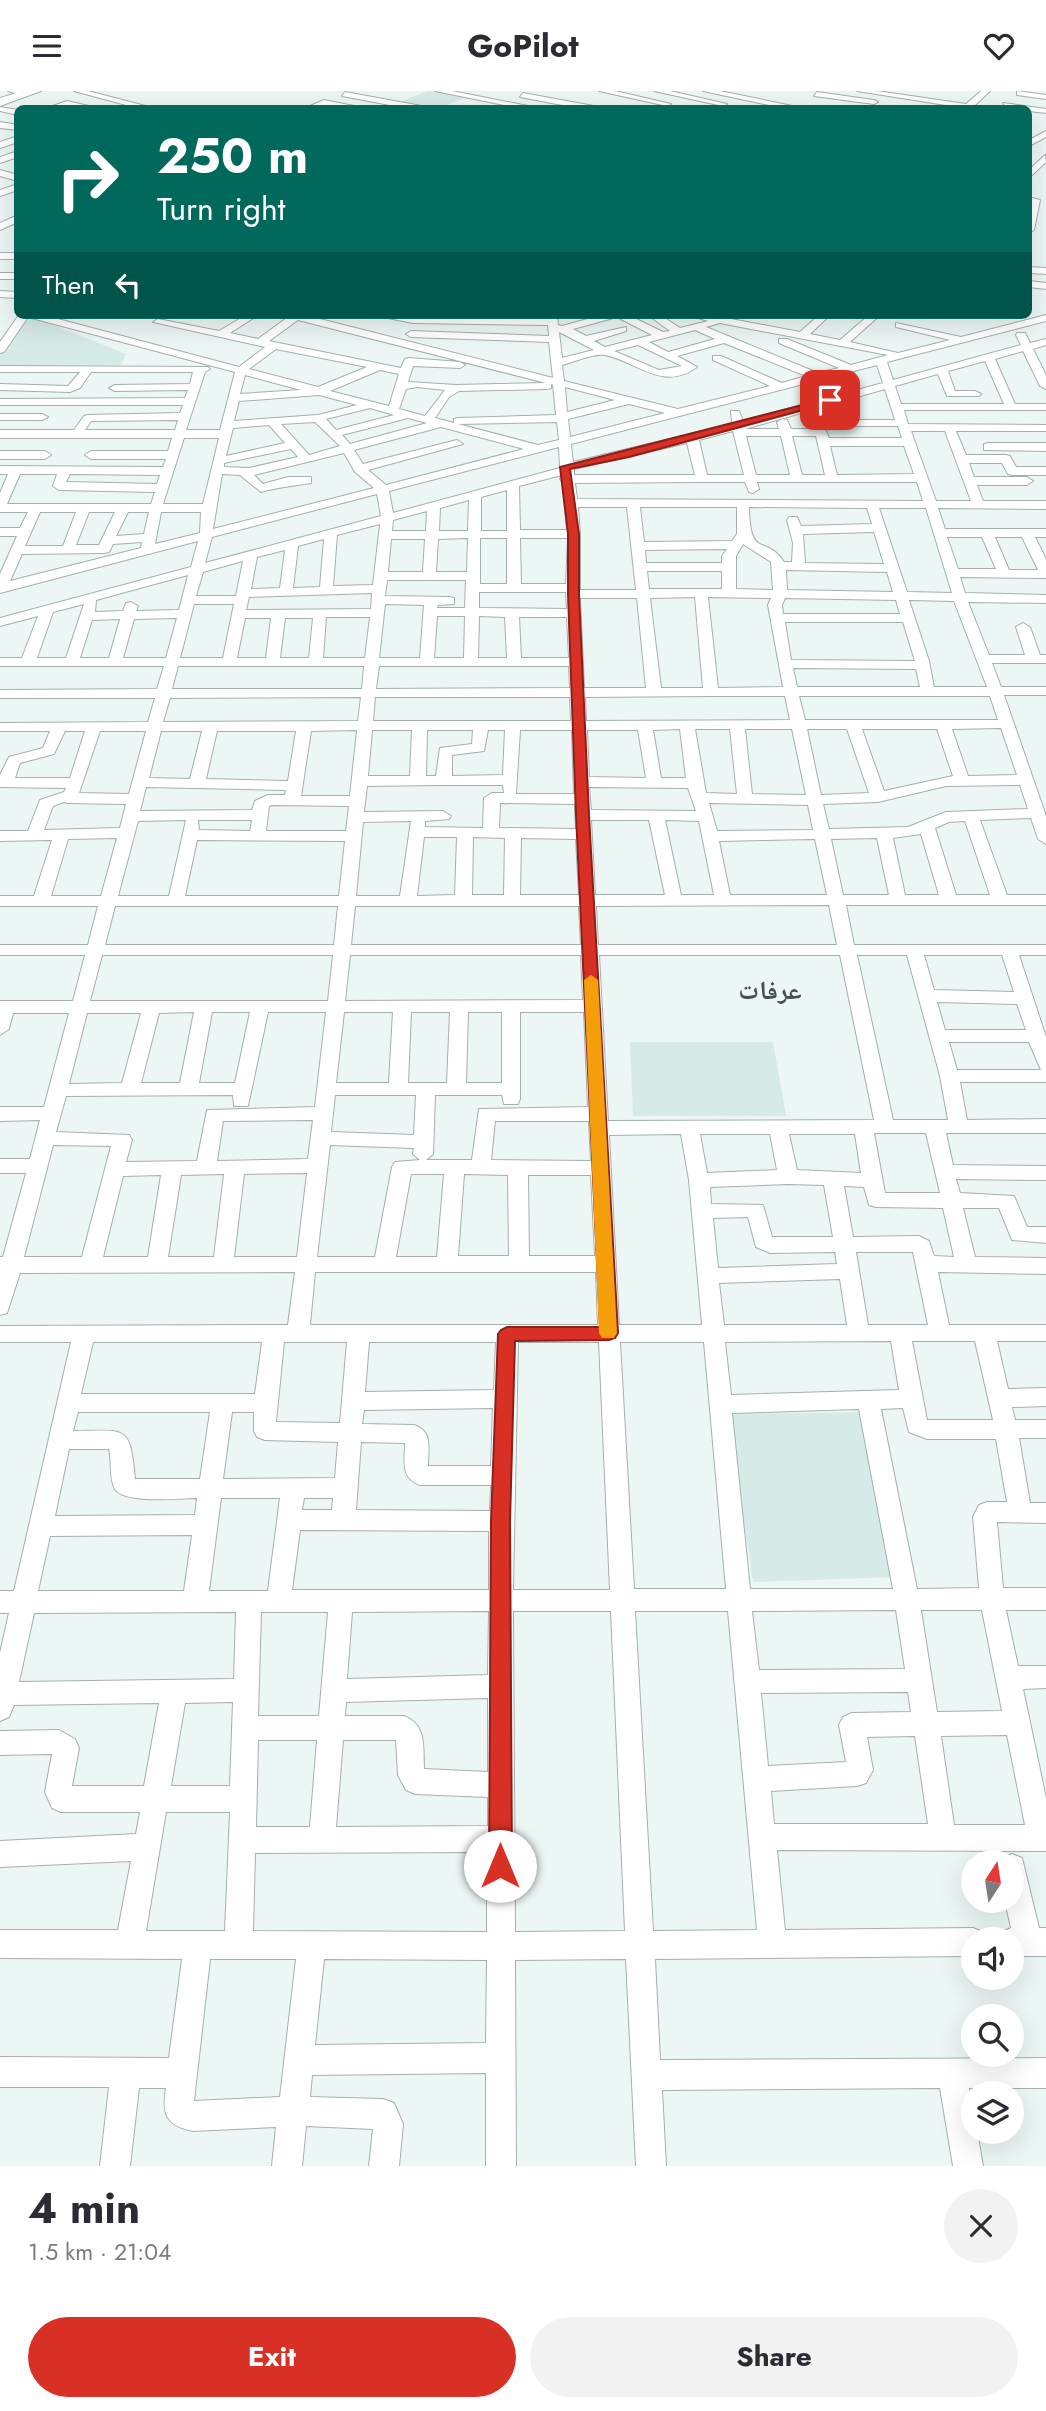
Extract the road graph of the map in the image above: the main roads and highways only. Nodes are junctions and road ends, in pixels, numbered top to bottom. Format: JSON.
{"nodes":[{"id":1,"x":17,"y":91,"type":"edge"},
{"id":2,"x":35,"y":91,"type":"edge"},
{"id":3,"x":0,"y":100,"type":"edge"}],
"edges":[{"from":1,"to":3,"type":"highway"},
{"from":2,"to":3,"type":"highway"}]}
